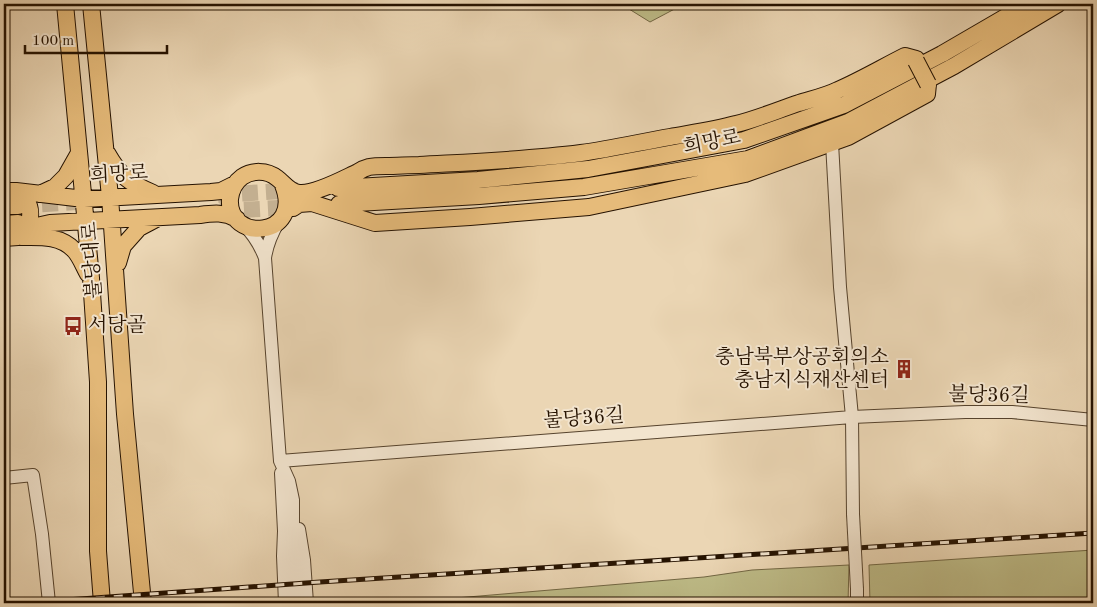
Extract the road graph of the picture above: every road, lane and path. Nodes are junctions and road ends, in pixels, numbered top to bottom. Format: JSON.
{"nodes":[{"id":1,"x":65,"y":4,"type":"edge"},
{"id":2,"x":91,"y":4,"type":"edge"},
{"id":3,"x":1028,"y":4,"type":"edge"},
{"id":4,"x":1058,"y":4,"type":"edge"},
{"id":5,"x":832,"y":143,"type":"junction"},
{"id":6,"x":105,"y":151,"type":"junction"},
{"id":7,"x":79,"y":153,"type":"junction"},
{"id":8,"x":235,"y":184,"type":"junction"},
{"id":9,"x":284,"y":185,"type":"junction"},
{"id":10,"x":40,"y":194,"type":"junction"},
{"id":11,"x":158,"y":195,"type":"junction"},
{"id":12,"x":110,"y":197,"type":"junction"},
{"id":13,"x":10,"y":199,"type":"edge"},
{"id":14,"x":84,"y":199,"type":"junction"},
{"id":15,"x":160,"y":217,"type":"junction"},
{"id":16,"x":282,"y":217,"type":"junction"},
{"id":17,"x":112,"y":219,"type":"junction"},
{"id":18,"x":86,"y":221,"type":"junction"},
{"id":19,"x":241,"y":222,"type":"junction"},
{"id":20,"x":14,"y":231,"type":"edge"},
{"id":21,"x":265,"y":258,"type":"junction"},
{"id":22,"x":115,"y":270,"type":"junction"},
{"id":23,"x":91,"y":278,"type":"junction"},
{"id":24,"x":852,"y":417,"type":"junction"},
{"id":25,"x":1093,"y":420,"type":"edge"},
{"id":26,"x":280,"y":461,"type":"junction"},
{"id":27,"x":4,"y":478,"type":"edge"},
{"id":28,"x":293,"y":500,"type":"junction"},
{"id":29,"x":49,"y":603,"type":"edge"},
{"id":30,"x":102,"y":603,"type":"edge"},
{"id":31,"x":142,"y":603,"type":"edge"},
{"id":32,"x":286,"y":603,"type":"edge"},
{"id":33,"x":296,"y":603,"type":"edge"},
{"id":34,"x":307,"y":603,"type":"edge"},
{"id":35,"x":857,"y":603,"type":"edge"}],
"edges":[{"from":1,"to":7,"type":"main road","name":"불당대로"},
{"from":2,"to":6,"type":"main road","name":"불당대로"},
{"from":3,"to":4,"type":"main road","name":"희망로"},
{"from":5,"to":9,"type":"main road","bridge":true},
{"from":5,"to":16,"type":"main road"},
{"from":5,"to":24,"type":"street"},
{"from":6,"to":11,"type":"main road"},
{"from":6,"to":12,"type":"main road","name":"불당대로"},
{"from":7,"to":10,"type":"main road"},
{"from":7,"to":14,"type":"main road","name":"불당대로"},
{"from":8,"to":9,"type":"main road"},
{"from":8,"to":11,"type":"main road","name":"희망로"},
{"from":8,"to":19,"type":"main road"},
{"from":9,"to":16,"type":"main road"},
{"from":10,"to":13,"type":"main road","name":"희망로"},
{"from":10,"to":14,"type":"main road","name":"희망로"},
{"from":11,"to":12,"type":"main road","name":"희망로"},
{"from":12,"to":14,"type":"main road","name":"희망로"},
{"from":12,"to":17,"type":"main road","name":"불당대로"},
{"from":13,"to":20,"type":"main road"},
{"from":14,"to":18,"type":"main road","name":"불당대로"},
{"from":15,"to":17,"type":"main road"},
{"from":15,"to":19,"type":"main road"},
{"from":15,"to":22,"type":"main road"},
{"from":16,"to":19,"type":"main road"},
{"from":16,"to":21,"type":"street"},
{"from":17,"to":18,"type":"main road"},
{"from":17,"to":22,"type":"main road","name":"불당대로"},
{"from":18,"to":20,"type":"main road"},
{"from":18,"to":23,"type":"main road","name":"불당대로"},
{"from":19,"to":21,"type":"street"},
{"from":20,"to":23,"type":"main road"},
{"from":21,"to":26,"type":"street"},
{"from":22,"to":31,"type":"main road","name":"불당대로"},
{"from":23,"to":30,"type":"main road","name":"불당대로"},
{"from":24,"to":25,"type":"street","name":"불당36길"},
{"from":24,"to":26,"type":"street","name":"불당36길"},
{"from":24,"to":35,"type":"street","bridge":true},
{"from":26,"to":28,"type":"street"},
{"from":26,"to":32,"type":"street"},
{"from":27,"to":29,"type":"street"},
{"from":28,"to":33,"type":"street"},
{"from":28,"to":34,"type":"street"}]}
